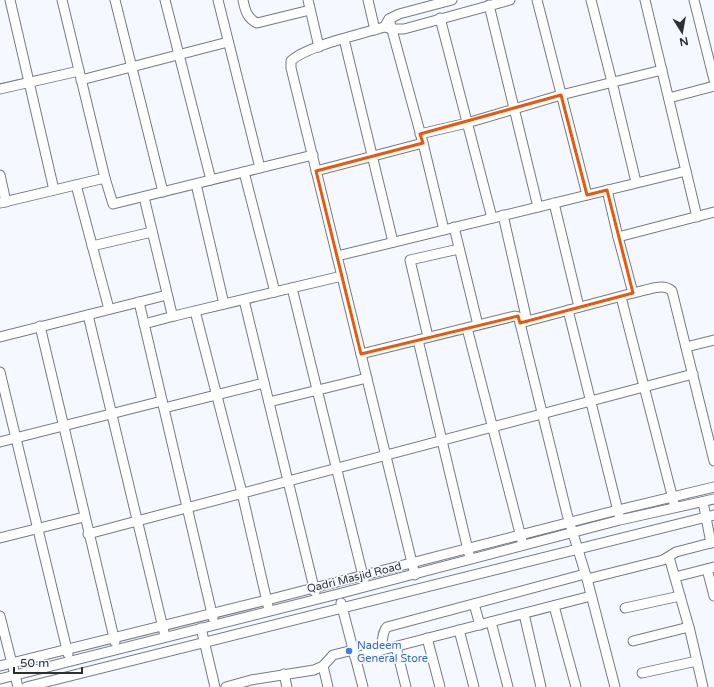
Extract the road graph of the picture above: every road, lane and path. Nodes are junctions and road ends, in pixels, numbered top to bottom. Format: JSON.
{"nodes":[{"id":1,"x":10,"y":0,"type":"edge"},
{"id":2,"x":62,"y":0,"type":"edge"},
{"id":3,"x":115,"y":0,"type":"edge"},
{"id":4,"x":165,"y":0,"type":"edge"},
{"id":5,"x":218,"y":0,"type":"edge"},
{"id":6,"x":243,"y":0,"type":"edge"},
{"id":7,"x":308,"y":0,"type":"edge"},
{"id":8,"x":368,"y":0,"type":"edge"},
{"id":9,"x":452,"y":0,"type":"edge"},
{"id":10,"x":510,"y":0,"type":"edge"},
{"id":11,"x":537,"y":0,"type":"edge"},
{"id":12,"x":591,"y":0,"type":"edge"},
{"id":13,"x":645,"y":0,"type":"edge"},
{"id":14,"x":694,"y":0,"type":"edge"},
{"id":15,"x":489,"y":5,"type":"junction"},
{"id":16,"x":310,"y":10,"type":"junction"},
{"id":17,"x":440,"y":18,"type":"junction"},
{"id":18,"x":389,"y":25,"type":"junction"},
{"id":19,"x":375,"y":30,"type":"junction"},
{"id":20,"x":344,"y":39,"type":"junction"},
{"id":21,"x":228,"y":42,"type":"junction"},
{"id":22,"x":319,"y":47,"type":"junction"},
{"id":23,"x":179,"y":54,"type":"junction"},
{"id":24,"x":132,"y":67,"type":"junction"},
{"id":25,"x":662,"y":70,"type":"junction"},
{"id":26,"x":80,"y":76,"type":"junction"},
{"id":27,"x":714,"y":80,"type":"edge"},
{"id":28,"x":612,"y":82,"type":"junction"},
{"id":29,"x":29,"y":83,"type":"junction"},
{"id":30,"x":714,"y":86,"type":"edge"},
{"id":31,"x":0,"y":89,"type":"edge"},
{"id":32,"x":561,"y":95,"type":"junction"},
{"id":33,"x":668,"y":98,"type":"junction"},
{"id":34,"x":515,"y":108,"type":"junction"},
{"id":35,"x":467,"y":123,"type":"junction"},
{"id":36,"x":422,"y":139,"type":"junction"},
{"id":37,"x":312,"y":155,"type":"junction"},
{"id":38,"x":372,"y":156,"type":"junction"},
{"id":39,"x":260,"y":168,"type":"junction"},
{"id":40,"x":316,"y":171,"type":"junction"},
{"id":41,"x":686,"y":171,"type":"junction"},
{"id":42,"x":244,"y":172,"type":"junction"},
{"id":43,"x":0,"y":175,"type":"edge"},
{"id":44,"x":105,"y":178,"type":"junction"},
{"id":45,"x":211,"y":180,"type":"junction"},
{"id":46,"x":636,"y":182,"type":"junction"},
{"id":47,"x":196,"y":184,"type":"junction"},
{"id":48,"x":76,"y":185,"type":"junction"},
{"id":49,"x":54,"y":190,"type":"junction"},
{"id":50,"x":607,"y":190,"type":"junction"},
{"id":51,"x":163,"y":192,"type":"junction"},
{"id":52,"x":587,"y":194,"type":"junction"},
{"id":53,"x":144,"y":197,"type":"junction"},
{"id":54,"x":3,"y":202,"type":"edge"},
{"id":55,"x":554,"y":203,"type":"junction"},
{"id":56,"x":538,"y":206,"type":"junction"},
{"id":57,"x":714,"y":212,"type":"edge"},
{"id":58,"x":503,"y":215,"type":"junction"},
{"id":59,"x":697,"y":217,"type":"junction"},
{"id":60,"x":492,"y":218,"type":"junction"},
{"id":61,"x":454,"y":227,"type":"junction"},
{"id":62,"x":444,"y":230,"type":"junction"},
{"id":63,"x":152,"y":232,"type":"junction"},
{"id":64,"x":618,"y":237,"type":"junction"},
{"id":65,"x":393,"y":242,"type":"junction"},
{"id":66,"x":92,"y":246,"type":"junction"},
{"id":67,"x":459,"y":249,"type":"junction"},
{"id":68,"x":337,"y":256,"type":"junction"},
{"id":69,"x":342,"y":276,"type":"junction"},
{"id":70,"x":292,"y":288,"type":"junction"},
{"id":71,"x":274,"y":292,"type":"junction"},
{"id":72,"x":633,"y":293,"type":"junction"},
{"id":73,"x":167,"y":295,"type":"junction"},
{"id":74,"x":621,"y":297,"type":"junction"},
{"id":75,"x":244,"y":300,"type":"junction"},
{"id":76,"x":139,"y":302,"type":"junction"},
{"id":77,"x":224,"y":304,"type":"junction"},
{"id":78,"x":579,"y":307,"type":"junction"},
{"id":79,"x":109,"y":309,"type":"junction"},
{"id":80,"x":568,"y":310,"type":"junction"},
{"id":81,"x":195,"y":312,"type":"junction"},
{"id":82,"x":88,"y":314,"type":"junction"},
{"id":83,"x":174,"y":316,"type":"junction"},
{"id":84,"x":524,"y":322,"type":"junction"},
{"id":85,"x":144,"y":324,"type":"junction"},
{"id":86,"x":478,"y":325,"type":"junction"},
{"id":87,"x":40,"y":326,"type":"junction"},
{"id":88,"x":467,"y":328,"type":"junction"},
{"id":89,"x":0,"y":337,"type":"edge"},
{"id":90,"x":428,"y":337,"type":"junction"},
{"id":91,"x":418,"y":340,"type":"junction"},
{"id":92,"x":714,"y":340,"type":"edge"},
{"id":93,"x":686,"y":347,"type":"junction"},
{"id":94,"x":361,"y":354,"type":"junction"},
{"id":95,"x":0,"y":372,"type":"edge"},
{"id":96,"x":693,"y":374,"type":"junction"},
{"id":97,"x":367,"y":378,"type":"junction"},
{"id":98,"x":264,"y":383,"type":"junction"},
{"id":99,"x":644,"y":387,"type":"junction"},
{"id":100,"x":317,"y":390,"type":"junction"},
{"id":101,"x":217,"y":395,"type":"junction"},
{"id":102,"x":590,"y":401,"type":"junction"},
{"id":103,"x":268,"y":402,"type":"junction"},
{"id":104,"x":163,"y":404,"type":"junction"},
{"id":105,"x":112,"y":414,"type":"junction"},
{"id":106,"x":541,"y":414,"type":"junction"},
{"id":107,"x":63,"y":426,"type":"junction"},
{"id":108,"x":492,"y":427,"type":"junction"},
{"id":109,"x":16,"y":438,"type":"junction"},
{"id":110,"x":442,"y":440,"type":"junction"},
{"id":111,"x":0,"y":442,"type":"edge"},
{"id":112,"x":386,"y":455,"type":"junction"},
{"id":113,"x":714,"y":461,"type":"edge"},
{"id":114,"x":336,"y":468,"type":"junction"},
{"id":115,"x":288,"y":481,"type":"junction"},
{"id":116,"x":714,"y":487,"type":"edge"},
{"id":117,"x":242,"y":493,"type":"junction"},
{"id":118,"x":673,"y":498,"type":"junction"},
{"id":119,"x":714,"y":499,"type":"edge"},
{"id":120,"x":703,"y":502,"type":"junction"},
{"id":121,"x":188,"y":507,"type":"junction"},
{"id":122,"x":676,"y":508,"type":"junction"},
{"id":123,"x":618,"y":510,"type":"junction"},
{"id":124,"x":710,"y":516,"type":"edge"},
{"id":125,"x":84,"y":517,"type":"junction"},
{"id":126,"x":138,"y":520,"type":"junction"},
{"id":127,"x":620,"y":520,"type":"junction"},
{"id":128,"x":569,"y":523,"type":"junction"},
{"id":129,"x":38,"y":528,"type":"junction"},
{"id":130,"x":572,"y":532,"type":"junction"},
{"id":131,"x":88,"y":534,"type":"junction"},
{"id":132,"x":520,"y":536,"type":"junction"},
{"id":133,"x":0,"y":538,"type":"edge"},
{"id":134,"x":713,"y":542,"type":"edge"},
{"id":135,"x":523,"y":546,"type":"junction"},
{"id":136,"x":468,"y":549,"type":"junction"},
{"id":137,"x":578,"y":549,"type":"junction"},
{"id":138,"x":669,"y":557,"type":"junction"},
{"id":139,"x":471,"y":560,"type":"junction"},
{"id":140,"x":412,"y":562,"type":"junction"},
{"id":141,"x":710,"y":568,"type":"edge"},
{"id":142,"x":363,"y":575,"type":"junction"},
{"id":143,"x":414,"y":575,"type":"junction"},
{"id":144,"x":586,"y":576,"type":"junction"},
{"id":145,"x":675,"y":577,"type":"junction"},
{"id":146,"x":366,"y":586,"type":"junction"},
{"id":147,"x":314,"y":588,"type":"junction"},
{"id":148,"x":338,"y":594,"type":"junction"},
{"id":149,"x":592,"y":596,"type":"junction"},
{"id":150,"x":680,"y":596,"type":"junction"},
{"id":151,"x":714,"y":596,"type":"edge"},
{"id":152,"x":317,"y":599,"type":"junction"},
{"id":153,"x":267,"y":600,"type":"junction"},
{"id":154,"x":474,"y":604,"type":"junction"},
{"id":155,"x":554,"y":606,"type":"junction"},
{"id":156,"x":342,"y":608,"type":"junction"},
{"id":157,"x":625,"y":608,"type":"dead end"},
{"id":158,"x":269,"y":611,"type":"junction"},
{"id":159,"x":212,"y":614,"type":"junction"},
{"id":160,"x":524,"y":614,"type":"junction"},
{"id":161,"x":0,"y":616,"type":"edge"},
{"id":162,"x":491,"y":622,"type":"junction"},
{"id":163,"x":215,"y":625,"type":"junction"},
{"id":164,"x":480,"y":625,"type":"junction"},
{"id":165,"x":162,"y":626,"type":"junction"},
{"id":166,"x":689,"y":627,"type":"junction"},
{"id":167,"x":200,"y":628,"type":"junction"},
{"id":168,"x":460,"y":630,"type":"junction"},
{"id":169,"x":113,"y":637,"type":"junction"},
{"id":170,"x":165,"y":637,"type":"junction"},
{"id":171,"x":428,"y":638,"type":"junction"},
{"id":172,"x":633,"y":641,"type":"dead end"},
{"id":173,"x":204,"y":642,"type":"junction"},
{"id":174,"x":396,"y":646,"type":"junction"},
{"id":175,"x":67,"y":649,"type":"junction"},
{"id":176,"x":116,"y":649,"type":"junction"},
{"id":177,"x":380,"y":650,"type":"junction"},
{"id":178,"x":354,"y":653,"type":"junction"},
{"id":179,"x":70,"y":661,"type":"junction"},
{"id":180,"x":697,"y":661,"type":"junction"},
{"id":181,"x":12,"y":663,"type":"junction"},
{"id":182,"x":0,"y":666,"type":"edge"},
{"id":183,"x":323,"y":666,"type":"junction"},
{"id":184,"x":642,"y":673,"type":"dead end"},
{"id":185,"x":284,"y":674,"type":"junction"},
{"id":186,"x":15,"y":675,"type":"junction"},
{"id":187,"x":0,"y":679,"type":"edge"},
{"id":188,"x":252,"y":683,"type":"edge"},
{"id":189,"x":18,"y":687,"type":"edge"},
{"id":190,"x":26,"y":687,"type":"edge"},
{"id":191,"x":215,"y":687,"type":"edge"},
{"id":192,"x":226,"y":687,"type":"edge"},
{"id":193,"x":287,"y":687,"type":"edge"},
{"id":194,"x":328,"y":687,"type":"edge"},
{"id":195,"x":363,"y":687,"type":"edge"},
{"id":196,"x":406,"y":687,"type":"edge"},
{"id":197,"x":440,"y":687,"type":"edge"},
{"id":198,"x":474,"y":687,"type":"edge"},
{"id":199,"x":508,"y":687,"type":"edge"},
{"id":200,"x":541,"y":687,"type":"edge"},
{"id":201,"x":576,"y":687,"type":"edge"},
{"id":202,"x":616,"y":687,"type":"edge"},
{"id":203,"x":704,"y":687,"type":"edge"}],
"edges":[{"from":1,"to":29,"type":"street"},
{"from":2,"to":26,"type":"street"},
{"from":3,"to":24,"type":"street"},
{"from":4,"to":23,"type":"street"},
{"from":5,"to":21,"type":"street"},
{"from":6,"to":16,"type":"street"},
{"from":7,"to":16,"type":"street"},
{"from":8,"to":19,"type":"street"},
{"from":9,"to":18,"type":"street"},
{"from":10,"to":15,"type":"street"},
{"from":11,"to":32,"type":"street"},
{"from":12,"to":28,"type":"street"},
{"from":13,"to":25,"type":"street"},
{"from":14,"to":27,"type":"street"},
{"from":15,"to":17,"type":"street"},
{"from":15,"to":34,"type":"street"},
{"from":16,"to":22,"type":"street"},
{"from":17,"to":18,"type":"street"},
{"from":17,"to":35,"type":"street"},
{"from":18,"to":19,"type":"street"},
{"from":18,"to":36,"type":"street"},
{"from":19,"to":20,"type":"street"},
{"from":20,"to":22,"type":"street"},
{"from":20,"to":38,"type":"street"},
{"from":21,"to":23,"type":"street"},
{"from":21,"to":39,"type":"street"},
{"from":22,"to":37,"type":"street"},
{"from":23,"to":24,"type":"street"},
{"from":23,"to":45,"type":"street"},
{"from":24,"to":26,"type":"street"},
{"from":24,"to":51,"type":"street"},
{"from":25,"to":28,"type":"street"},
{"from":25,"to":33,"type":"street"},
{"from":26,"to":29,"type":"street"},
{"from":26,"to":44,"type":"street"},
{"from":28,"to":32,"type":"street"},
{"from":28,"to":46,"type":"street"},
{"from":29,"to":31,"type":"street"},
{"from":29,"to":49,"type":"street"},
{"from":30,"to":33,"type":"street"},
{"from":32,"to":34,"type":"street"},
{"from":32,"to":52,"type":"street"},
{"from":33,"to":41,"type":"street"},
{"from":34,"to":35,"type":"street"},
{"from":34,"to":56,"type":"street"},
{"from":35,"to":36,"type":"street"},
{"from":35,"to":60,"type":"street"},
{"from":36,"to":38,"type":"street"},
{"from":36,"to":62,"type":"street"},
{"from":37,"to":39,"type":"street"},
{"from":37,"to":40,"type":"street"},
{"from":38,"to":40,"type":"street"},
{"from":38,"to":65,"type":"street"},
{"from":39,"to":42,"type":"street"},
{"from":40,"to":68,"type":"street"},
{"from":41,"to":46,"type":"street"},
{"from":41,"to":59,"type":"street"},
{"from":42,"to":45,"type":"street"},
{"from":42,"to":71,"type":"street"},
{"from":43,"to":54,"type":"street"},
{"from":44,"to":48,"type":"street"},
{"from":44,"to":53,"type":"street"},
{"from":45,"to":47,"type":"street"},
{"from":46,"to":50,"type":"street"},
{"from":47,"to":51,"type":"street"},
{"from":47,"to":77,"type":"street"},
{"from":48,"to":49,"type":"street"},
{"from":48,"to":66,"type":"street"},
{"from":49,"to":54,"type":"street"},
{"from":50,"to":52,"type":"street"},
{"from":50,"to":64,"type":"street"},
{"from":51,"to":53,"type":"street"},
{"from":52,"to":55,"type":"street"},
{"from":53,"to":63,"type":"street"},
{"from":55,"to":56,"type":"street"},
{"from":55,"to":78,"type":"street"},
{"from":56,"to":58,"type":"street"},
{"from":57,"to":59,"type":"street"},
{"from":58,"to":60,"type":"street"},
{"from":58,"to":84,"type":"street"},
{"from":59,"to":64,"type":"street"},
{"from":60,"to":61,"type":"street"},
{"from":61,"to":62,"type":"street"},
{"from":61,"to":67,"type":"street"},
{"from":62,"to":65,"type":"street"},
{"from":63,"to":66,"type":"street"},
{"from":63,"to":73,"type":"street"},
{"from":64,"to":72,"type":"street"},
{"from":65,"to":68,"type":"street"},
{"from":66,"to":79,"type":"street"},
{"from":67,"to":86,"type":"street"},
{"from":67,"to":90,"type":"street"},
{"from":68,"to":69,"type":"street"},
{"from":69,"to":70,"type":"street"},
{"from":69,"to":94,"type":"street"},
{"from":70,"to":71,"type":"street"},
{"from":70,"to":100,"type":"street"},
{"from":71,"to":75,"type":"street"},
{"from":72,"to":74,"type":"street"},
{"from":72,"to":93,"type":"street"},
{"from":73,"to":76,"type":"street"},
{"from":73,"to":83,"type":"street"},
{"from":74,"to":78,"type":"street"},
{"from":74,"to":99,"type":"street"},
{"from":75,"to":77,"type":"street"},
{"from":75,"to":98,"type":"street"},
{"from":76,"to":79,"type":"street"},
{"from":76,"to":85,"type":"street"},
{"from":77,"to":81,"type":"street"},
{"from":78,"to":80,"type":"street"},
{"from":79,"to":82,"type":"street"},
{"from":80,"to":84,"type":"street"},
{"from":80,"to":102,"type":"street"},
{"from":81,"to":83,"type":"street"},
{"from":81,"to":101,"type":"street"},
{"from":82,"to":87,"type":"street"},
{"from":82,"to":105,"type":"street"},
{"from":83,"to":85,"type":"street"},
{"from":84,"to":86,"type":"street"},
{"from":84,"to":106,"type":"street"},
{"from":85,"to":104,"type":"street"},
{"from":86,"to":88,"type":"street"},
{"from":87,"to":89,"type":"street"},
{"from":87,"to":107,"type":"street"},
{"from":88,"to":90,"type":"street"},
{"from":88,"to":108,"type":"street"},
{"from":90,"to":91,"type":"street"},
{"from":91,"to":94,"type":"street"},
{"from":91,"to":110,"type":"street"},
{"from":92,"to":93,"type":"street"},
{"from":93,"to":96,"type":"street"},
{"from":94,"to":97,"type":"street"},
{"from":95,"to":109,"type":"street"},
{"from":96,"to":99,"type":"street"},
{"from":96,"to":113,"type":"street"},
{"from":97,"to":100,"type":"street"},
{"from":97,"to":112,"type":"street"},
{"from":98,"to":101,"type":"street"},
{"from":98,"to":103,"type":"street"},
{"from":99,"to":102,"type":"street"},
{"from":99,"to":118,"type":"street"},
{"from":100,"to":103,"type":"street"},
{"from":100,"to":114,"type":"street"},
{"from":101,"to":104,"type":"street"},
{"from":101,"to":117,"type":"street"},
{"from":102,"to":106,"type":"street"},
{"from":102,"to":123,"type":"street"},
{"from":103,"to":115,"type":"street"},
{"from":104,"to":105,"type":"street"},
{"from":104,"to":121,"type":"street"},
{"from":105,"to":107,"type":"street"},
{"from":105,"to":126,"type":"street"},
{"from":106,"to":108,"type":"street"},
{"from":106,"to":128,"type":"street"},
{"from":107,"to":109,"type":"street"},
{"from":107,"to":125,"type":"street"},
{"from":108,"to":110,"type":"street"},
{"from":108,"to":132,"type":"street"},
{"from":109,"to":111,"type":"street"},
{"from":109,"to":129,"type":"street"},
{"from":110,"to":112,"type":"street"},
{"from":110,"to":136,"type":"street"},
{"from":112,"to":114,"type":"street"},
{"from":112,"to":140,"type":"street"},
{"from":114,"to":115,"type":"street"},
{"from":114,"to":142,"type":"street"},
{"from":115,"to":117,"type":"street"},
{"from":115,"to":147,"type":"street"},
{"from":116,"to":118,"type":"street"},
{"from":117,"to":121,"type":"street"},
{"from":117,"to":153,"type":"street"},
{"from":118,"to":122,"type":"street"},
{"from":118,"to":123,"type":"street"},
{"from":119,"to":120,"type":"street","name":"Qadri Masjid Road"},
{"from":120,"to":122,"type":"street","name":"Qadri Masjid Road"},
{"from":120,"to":124,"type":"street"},
{"from":121,"to":126,"type":"street"},
{"from":121,"to":159,"type":"street"},
{"from":122,"to":127,"type":"street","name":"Qadri Masjid Road"},
{"from":123,"to":127,"type":"street"},
{"from":123,"to":128,"type":"street"},
{"from":124,"to":134,"type":"street"},
{"from":124,"to":137,"type":"street"},
{"from":125,"to":129,"type":"street"},
{"from":125,"to":131,"type":"street"},
{"from":126,"to":131,"type":"street"},
{"from":126,"to":165,"type":"street"},
{"from":127,"to":130,"type":"street","name":"Qadri Masjid Road"},
{"from":128,"to":130,"type":"street"},
{"from":128,"to":132,"type":"street"},
{"from":129,"to":133,"type":"street"},
{"from":129,"to":175,"type":"street"},
{"from":130,"to":135,"type":"street","name":"Qadri Masjid Road"},
{"from":130,"to":137,"type":"street"},
{"from":131,"to":169,"type":"street"},
{"from":132,"to":135,"type":"street"},
{"from":132,"to":136,"type":"street"},
{"from":134,"to":138,"type":"street"},
{"from":135,"to":139,"type":"street","name":"Qadri Masjid Road"},
{"from":136,"to":139,"type":"street"},
{"from":136,"to":140,"type":"street"},
{"from":137,"to":144,"type":"street"},
{"from":137,"to":156,"type":"street"},
{"from":138,"to":144,"type":"street"},
{"from":138,"to":145,"type":"street"},
{"from":139,"to":143,"type":"street","name":"Qadri Masjid Road"},
{"from":140,"to":142,"type":"street"},
{"from":140,"to":143,"type":"street"},
{"from":141,"to":145,"type":"street"},
{"from":141,"to":151,"type":"street"},
{"from":142,"to":146,"type":"street"},
{"from":142,"to":147,"type":"street"},
{"from":143,"to":146,"type":"street","name":"Qadri Masjid Road"},
{"from":144,"to":149,"type":"street"},
{"from":144,"to":154,"type":"street"},
{"from":145,"to":150,"type":"street"},
{"from":146,"to":148,"type":"street","name":"Qadri Masjid Road"},
{"from":147,"to":152,"type":"street"},
{"from":147,"to":153,"type":"street"},
{"from":148,"to":152,"type":"street","name":"Qadri Masjid Road"},
{"from":148,"to":156,"type":"street"},
{"from":149,"to":155,"type":"street"},
{"from":149,"to":202,"type":"street"},
{"from":150,"to":157,"type":"street"},
{"from":150,"to":166,"type":"street"},
{"from":152,"to":158,"type":"street","name":"Qadri Masjid Road"},
{"from":153,"to":158,"type":"street"},
{"from":153,"to":159,"type":"street"},
{"from":154,"to":164,"type":"street"},
{"from":154,"to":177,"type":"street"},
{"from":155,"to":160,"type":"street"},
{"from":155,"to":201,"type":"street"},
{"from":156,"to":173,"type":"street"},
{"from":156,"to":178,"type":"street"},
{"from":158,"to":163,"type":"street","name":"Qadri Masjid Road"},
{"from":159,"to":163,"type":"street"},
{"from":159,"to":165,"type":"street"},
{"from":160,"to":162,"type":"street"},
{"from":160,"to":200,"type":"street"},
{"from":161,"to":181,"type":"street"},
{"from":162,"to":164,"type":"street"},
{"from":162,"to":199,"type":"street"},
{"from":163,"to":167,"type":"street","name":"Qadri Masjid Road"},
{"from":164,"to":168,"type":"street"},
{"from":165,"to":169,"type":"street"},
{"from":165,"to":170,"type":"street"},
{"from":166,"to":172,"type":"street"},
{"from":166,"to":180,"type":"street"},
{"from":167,"to":170,"type":"street","name":"Qadri Masjid Road"},
{"from":167,"to":173,"type":"street"},
{"from":168,"to":171,"type":"street"},
{"from":168,"to":198,"type":"street"},
{"from":169,"to":175,"type":"street"},
{"from":169,"to":176,"type":"street"},
{"from":170,"to":176,"type":"street","name":"Qadri Masjid Road"},
{"from":171,"to":174,"type":"street"},
{"from":171,"to":197,"type":"street"},
{"from":173,"to":190,"type":"street"},
{"from":173,"to":191,"type":"street"},
{"from":174,"to":177,"type":"street"},
{"from":174,"to":196,"type":"street"},
{"from":175,"to":179,"type":"street"},
{"from":175,"to":181,"type":"street"},
{"from":176,"to":179,"type":"street","name":"Qadri Masjid Road"},
{"from":177,"to":178,"type":"street"},
{"from":178,"to":183,"type":"street"},
{"from":178,"to":195,"type":"street"},
{"from":179,"to":186,"type":"street","name":"Qadri Masjid Road"},
{"from":180,"to":184,"type":"street"},
{"from":180,"to":203,"type":"street"},
{"from":181,"to":182,"type":"street"},
{"from":181,"to":186,"type":"street"},
{"from":183,"to":185,"type":"street"},
{"from":183,"to":194,"type":"street"},
{"from":185,"to":188,"type":"street"},
{"from":185,"to":193,"type":"street"},
{"from":186,"to":187,"type":"street","name":"Qadri Masjid Road"},
{"from":186,"to":189,"type":"street"},
{"from":188,"to":192,"type":"street"}]}
